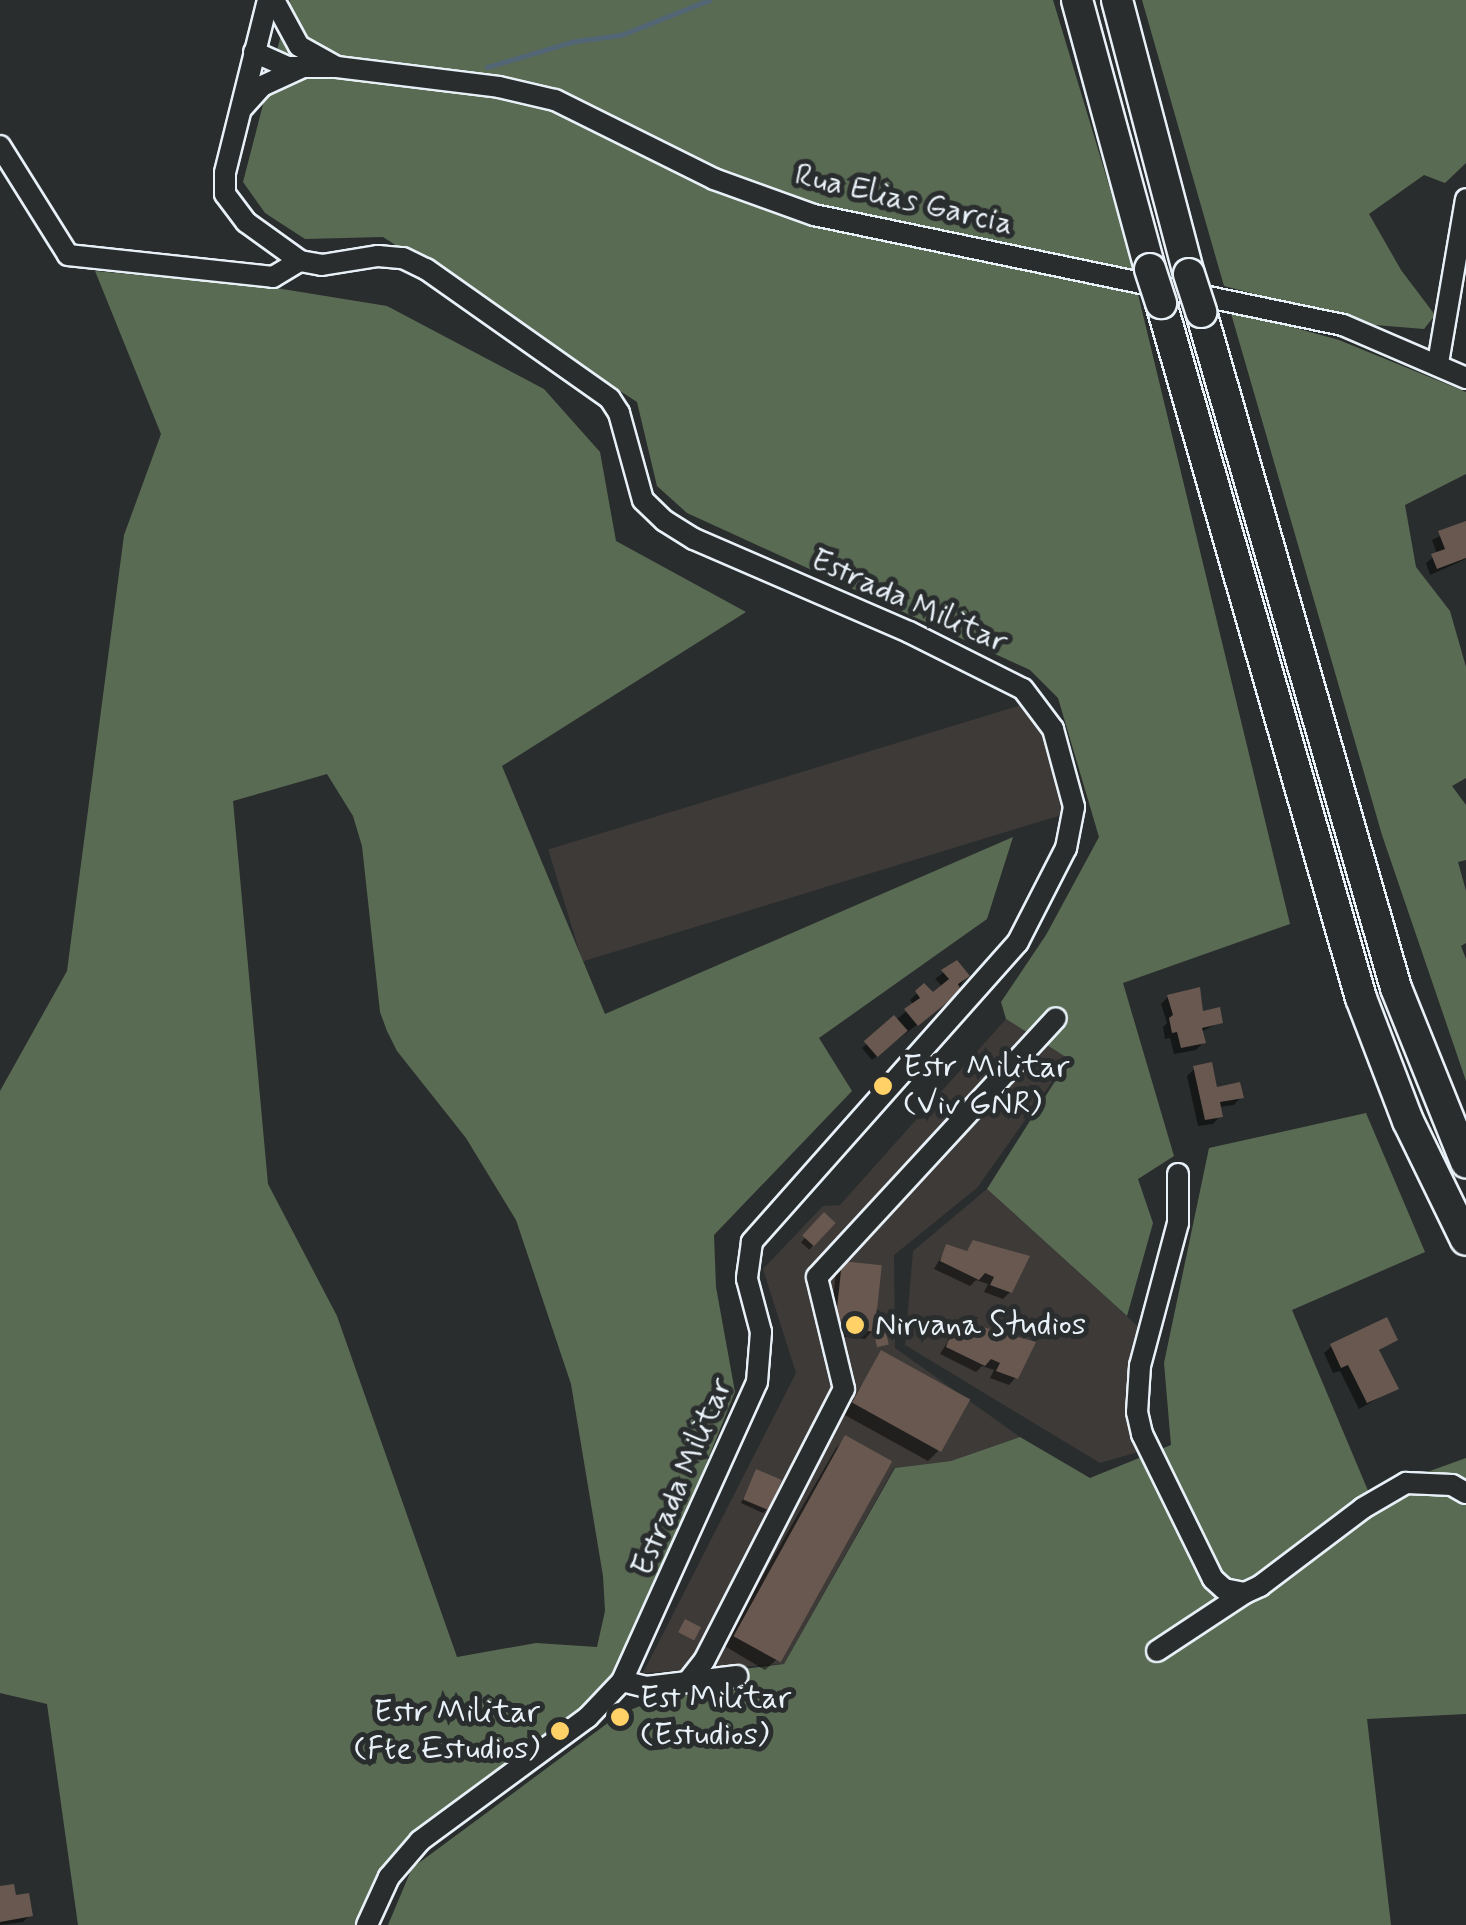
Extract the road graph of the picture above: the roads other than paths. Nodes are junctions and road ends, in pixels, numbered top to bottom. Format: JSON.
{"nodes":[{"id":1,"x":271,"y":0,"type":"edge"},
{"id":2,"x":1077,"y":0,"type":"edge"},
{"id":3,"x":1117,"y":0,"type":"edge"},
{"id":4,"x":254,"y":52,"type":"junction"},
{"id":5,"x":308,"y":63,"type":"junction"},
{"id":6,"x":239,"y":112,"type":"junction"},
{"id":7,"x":0,"y":146,"type":"edge"},
{"id":8,"x":1466,"y":200,"type":"edge"},
{"id":9,"x":300,"y":260,"type":"junction"},
{"id":10,"x":1438,"y":363,"type":"junction"},
{"id":11,"x":1466,"y":378,"type":"edge"},
{"id":12,"x":1056,"y":1018,"type":"dead end"},
{"id":13,"x":1466,"y":1162,"type":"edge"},
{"id":14,"x":1178,"y":1174,"type":"dead end"},
{"id":15,"x":1466,"y":1240,"type":"edge"},
{"id":16,"x":1466,"y":1493,"type":"edge"},
{"id":17,"x":1245,"y":1593,"type":"junction"},
{"id":18,"x":1158,"y":1651,"type":"dead end"},
{"id":19,"x":737,"y":1676,"type":"dead end"},
{"id":20,"x":689,"y":1680,"type":"junction"},
{"id":21,"x":622,"y":1682,"type":"junction"},
{"id":22,"x":367,"y":1925,"type":"edge"}],
"edges":[{"from":1,"to":4,"type":"street"},
{"from":1,"to":5,"type":"street"},
{"from":2,"to":15,"type":"highway","bridge":true},
{"from":3,"to":13,"type":"highway","bridge":true},
{"from":4,"to":5,"type":"street","name":"Rua Elias Garcia"},
{"from":4,"to":6,"type":"street"},
{"from":5,"to":6,"type":"street","name":"Rua Elias Garcia"},
{"from":5,"to":10,"type":"street","name":"Rua Elias Garcia"},
{"from":6,"to":9,"type":"street"},
{"from":7,"to":9,"type":"street"},
{"from":8,"to":10,"type":"street"},
{"from":9,"to":21,"type":"street","name":"Estrada Militar"},
{"from":10,"to":11,"type":"street","name":"Rua Elias Garcia"},
{"from":12,"to":20,"type":"street"},
{"from":14,"to":17,"type":"street"},
{"from":16,"to":17,"type":"street"},
{"from":17,"to":18,"type":"street"},
{"from":19,"to":20,"type":"street"},
{"from":20,"to":21,"type":"street"},
{"from":21,"to":22,"type":"street","name":"Estrada Militar"}]}
